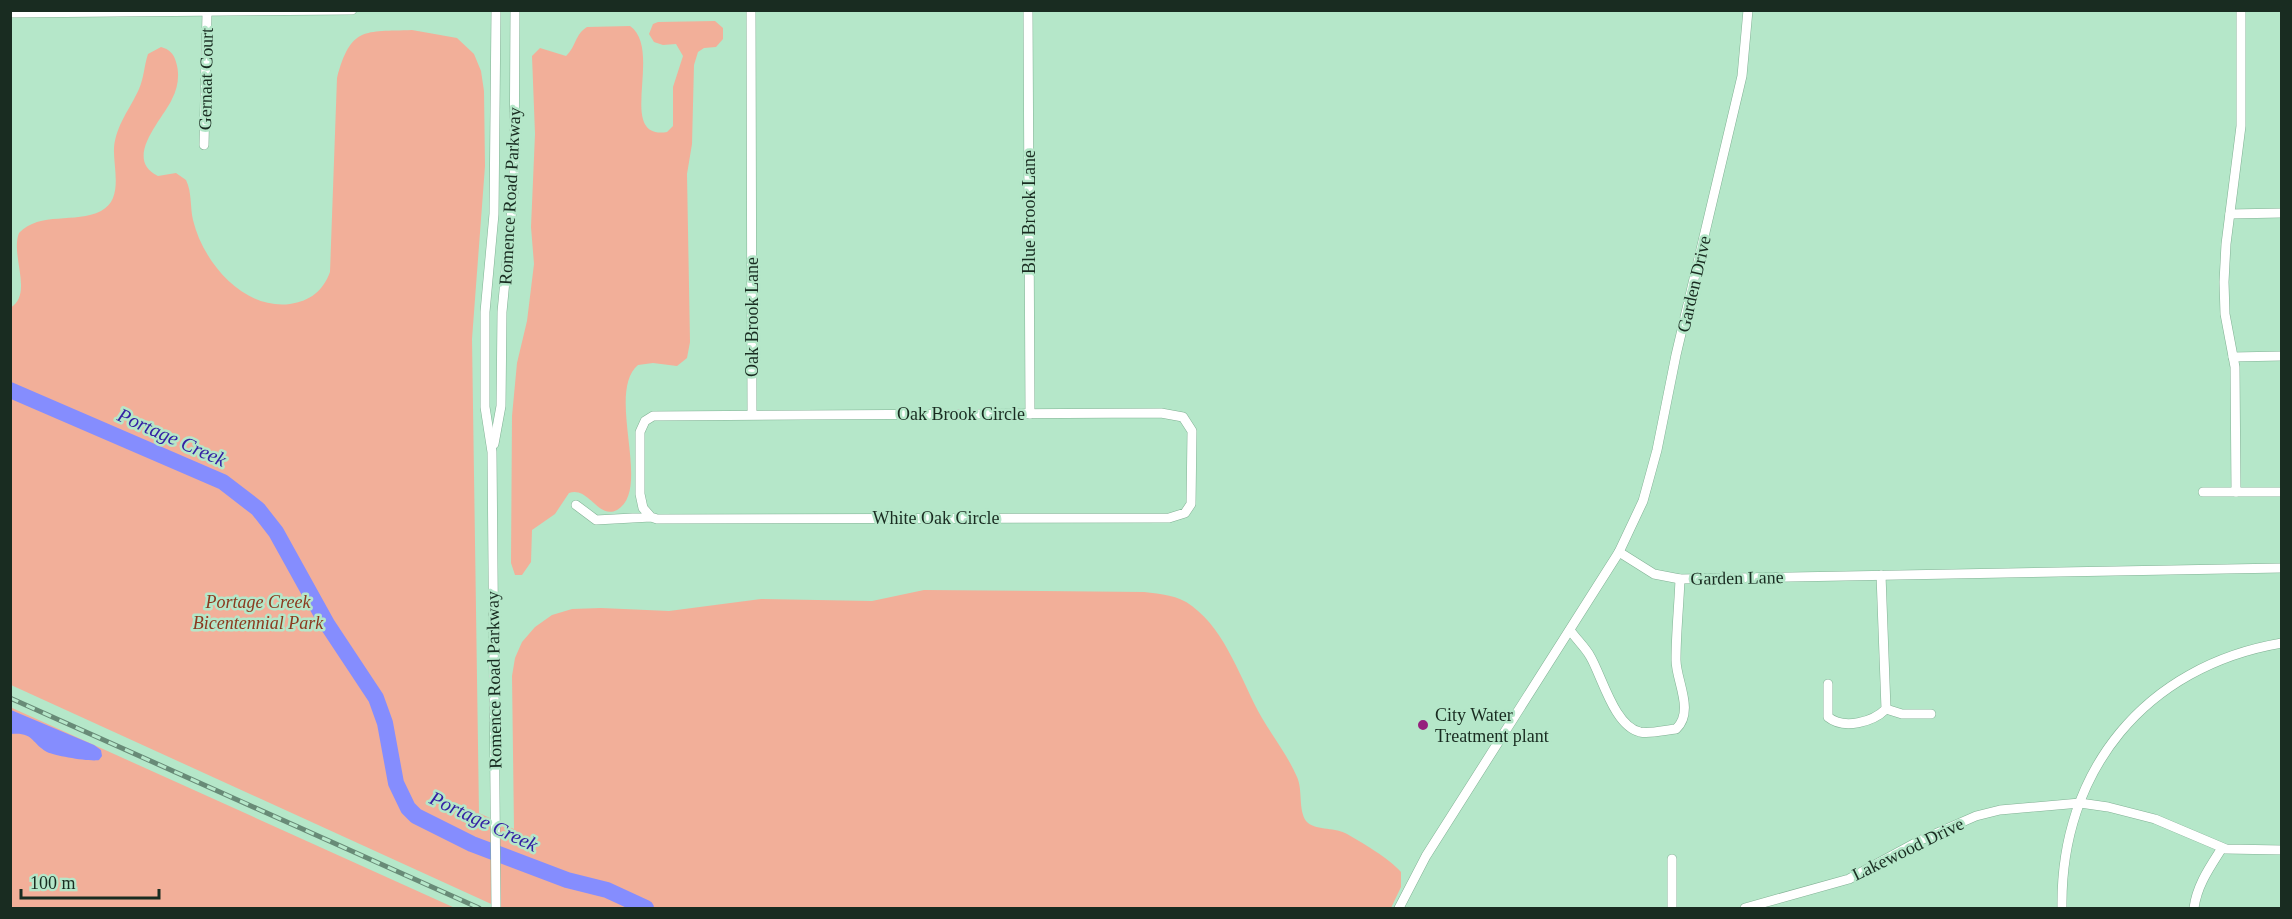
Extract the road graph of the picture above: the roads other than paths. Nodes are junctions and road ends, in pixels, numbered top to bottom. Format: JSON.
{"nodes":[{"id":1,"x":352,"y":10,"type":"edge"},
{"id":2,"x":496,"y":10,"type":"edge"},
{"id":3,"x":515,"y":10,"type":"edge"},
{"id":4,"x":750,"y":10,"type":"edge"},
{"id":5,"x":1028,"y":10,"type":"edge"},
{"id":6,"x":1748,"y":10,"type":"edge"},
{"id":7,"x":2241,"y":10,"type":"edge"},
{"id":8,"x":10,"y":13,"type":"edge"},
{"id":9,"x":207,"y":13,"type":"junction"},
{"id":10,"x":204,"y":145,"type":"dead end"},
{"id":11,"x":2282,"y":213,"type":"edge"},
{"id":12,"x":2230,"y":214,"type":"junction"},
{"id":13,"x":2282,"y":356,"type":"edge"},
{"id":14,"x":2233,"y":357,"type":"junction"},
{"id":15,"x":1169,"y":413,"type":"joint"},
{"id":16,"x":752,"y":414,"type":"junction"},
{"id":17,"x":1030,"y":414,"type":"junction"},
{"id":18,"x":492,"y":452,"type":"junction"},
{"id":19,"x":2203,"y":492,"type":"dead end"},
{"id":20,"x":2236,"y":492,"type":"junction"},
{"id":21,"x":2282,"y":492,"type":"edge"},
{"id":22,"x":576,"y":506,"type":"dead end"},
{"id":23,"x":651,"y":516,"type":"junction"},
{"id":24,"x":1619,"y":552,"type":"junction"},
{"id":25,"x":2282,"y":568,"type":"edge"},
{"id":26,"x":1881,"y":575,"type":"junction"},
{"id":27,"x":1680,"y":579,"type":"junction"},
{"id":28,"x":1570,"y":630,"type":"junction"},
{"id":29,"x":2282,"y":643,"type":"edge"},
{"id":30,"x":1828,"y":684,"type":"dead end"},
{"id":31,"x":1886,"y":709,"type":"junction"},
{"id":32,"x":1931,"y":714,"type":"dead end"},
{"id":33,"x":2080,"y":803,"type":"junction"},
{"id":34,"x":2222,"y":848,"type":"junction"},
{"id":35,"x":2282,"y":850,"type":"edge"},
{"id":36,"x":1672,"y":859,"type":"dead end"},
{"id":37,"x":496,"y":909,"type":"edge"},
{"id":38,"x":1399,"y":909,"type":"edge"},
{"id":39,"x":1672,"y":909,"type":"edge"},
{"id":40,"x":1745,"y":909,"type":"edge"},
{"id":41,"x":2062,"y":909,"type":"edge"},
{"id":42,"x":2194,"y":909,"type":"edge"}],
"edges":[{"from":1,"to":9,"type":"street"},
{"from":2,"to":18,"type":"street","name":"Romence Road Parkway"},
{"from":3,"to":18,"type":"street","name":"Romence Road Parkway"},
{"from":4,"to":16,"type":"street","name":"Oak Brook Lane"},
{"from":5,"to":17,"type":"street","name":"Blue Brook Lane"},
{"from":6,"to":24,"type":"street","name":"Garden Drive"},
{"from":7,"to":12,"type":"street"},
{"from":8,"to":9,"type":"street"},
{"from":9,"to":10,"type":"street","name":"Gernaat Court"},
{"from":11,"to":12,"type":"street"},
{"from":12,"to":14,"type":"street"},
{"from":13,"to":14,"type":"street"},
{"from":14,"to":20,"type":"street"},
{"from":15,"to":17,"type":"street","name":"Oak Brook Circle"},
{"from":15,"to":23,"type":"street","name":"White Oak Circle"},
{"from":16,"to":17,"type":"street","name":"Oak Brook Circle"},
{"from":16,"to":23,"type":"street"},
{"from":18,"to":37,"type":"street","name":"Romence Road Parkway"},
{"from":19,"to":20,"type":"street"},
{"from":20,"to":21,"type":"street"},
{"from":22,"to":23,"type":"street","name":"White Oak Circle"},
{"from":24,"to":27,"type":"street","name":"Garden Lane"},
{"from":24,"to":28,"type":"street"},
{"from":25,"to":26,"type":"street","name":"Garden Lane"},
{"from":26,"to":27,"type":"street","name":"Garden Lane"},
{"from":26,"to":31,"type":"street"},
{"from":27,"to":28,"type":"street"},
{"from":28,"to":38,"type":"street"},
{"from":29,"to":33,"type":"street"},
{"from":30,"to":31,"type":"street"},
{"from":31,"to":32,"type":"street"},
{"from":33,"to":34,"type":"street","name":"Lakewood Drive"},
{"from":33,"to":40,"type":"street","name":"Lakewood Drive"},
{"from":33,"to":41,"type":"street"},
{"from":34,"to":35,"type":"street","name":"Lakewood Drive"},
{"from":34,"to":42,"type":"street"},
{"from":36,"to":39,"type":"street"}]}
